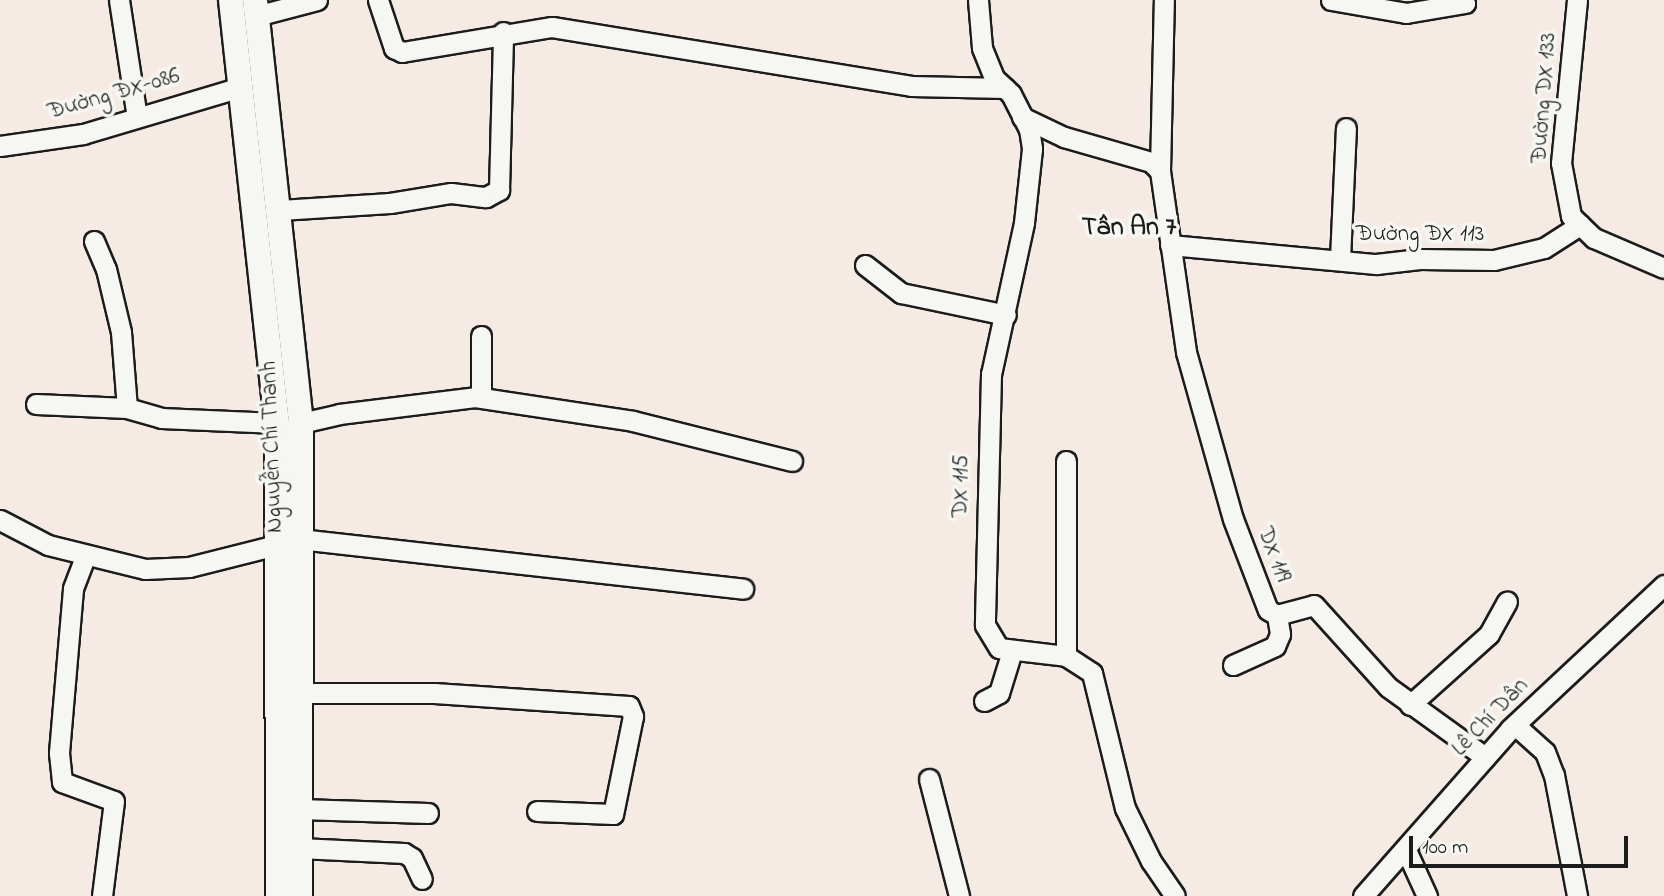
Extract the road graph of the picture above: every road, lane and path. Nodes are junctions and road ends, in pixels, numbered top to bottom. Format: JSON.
{"nodes":[{"id":1,"x":119,"y":0,"type":"edge"},
{"id":2,"x":231,"y":0,"type":"edge"},
{"id":3,"x":317,"y":0,"type":"edge"},
{"id":4,"x":378,"y":0,"type":"edge"},
{"id":5,"x":978,"y":0,"type":"edge"},
{"id":6,"x":1164,"y":0,"type":"edge"},
{"id":7,"x":1331,"y":0,"type":"edge"},
{"id":8,"x":1577,"y":0,"type":"edge"},
{"id":9,"x":1465,"y":3,"type":"dead end"},
{"id":10,"x":255,"y":8,"type":"edge"},
{"id":11,"x":503,"y":33,"type":"junction"},
{"id":12,"x":241,"y":87,"type":"junction"},
{"id":13,"x":1004,"y":88,"type":"junction"},
{"id":14,"x":137,"y":117,"type":"junction"},
{"id":15,"x":1022,"y":117,"type":"junction"},
{"id":16,"x":1346,"y":128,"type":"dead end"},
{"id":17,"x":0,"y":146,"type":"edge"},
{"id":18,"x":1160,"y":171,"type":"junction"},
{"id":19,"x":280,"y":210,"type":"junction"},
{"id":20,"x":1580,"y":225,"type":"junction"},
{"id":21,"x":94,"y":241,"type":"dead end"},
{"id":22,"x":1170,"y":246,"type":"junction"},
{"id":23,"x":1340,"y":259,"type":"junction"},
{"id":24,"x":864,"y":265,"type":"dead end"},
{"id":25,"x":1664,"y":268,"type":"edge"},
{"id":26,"x":1006,"y":315,"type":"junction"},
{"id":27,"x":481,"y":336,"type":"dead end"},
{"id":28,"x":481,"y":397,"type":"junction"},
{"id":29,"x":36,"y":404,"type":"dead end"},
{"id":30,"x":127,"y":408,"type":"junction"},
{"id":31,"x":289,"y":423,"type":"junction"},
{"id":32,"x":792,"y":461,"type":"dead end"},
{"id":33,"x":1066,"y":461,"type":"dead end"},
{"id":34,"x":0,"y":520,"type":"edge"},
{"id":35,"x":288,"y":542,"type":"junction"},
{"id":36,"x":85,"y":557,"type":"junction"},
{"id":37,"x":1664,"y":585,"type":"edge"},
{"id":38,"x":743,"y":589,"type":"dead end"},
{"id":39,"x":1507,"y":602,"type":"dead end"},
{"id":40,"x":1277,"y":615,"type":"junction"},
{"id":41,"x":1012,"y":651,"type":"junction"},
{"id":42,"x":1066,"y":656,"type":"junction"},
{"id":43,"x":1233,"y":665,"type":"dead end"},
{"id":44,"x":299,"y":693,"type":"junction"},
{"id":45,"x":984,"y":701,"type":"dead end"},
{"id":46,"x":1410,"y":705,"type":"junction"},
{"id":47,"x":1515,"y":724,"type":"junction"},
{"id":48,"x":1485,"y":757,"type":"junction"},
{"id":49,"x":929,"y":779,"type":"dead end"},
{"id":50,"x":299,"y":809,"type":"junction"},
{"id":51,"x":537,"y":811,"type":"dead end"},
{"id":52,"x":428,"y":813,"type":"dead end"},
{"id":53,"x":299,"y":848,"type":"junction"},
{"id":54,"x":1406,"y":850,"type":"junction"},
{"id":55,"x":422,"y":879,"type":"dead end"},
{"id":56,"x":102,"y":896,"type":"edge"},
{"id":57,"x":278,"y":896,"type":"edge"},
{"id":58,"x":300,"y":896,"type":"edge"},
{"id":59,"x":959,"y":896,"type":"edge"},
{"id":60,"x":1175,"y":896,"type":"edge"},
{"id":61,"x":1363,"y":896,"type":"edge"},
{"id":62,"x":1427,"y":896,"type":"edge"},
{"id":63,"x":1577,"y":896,"type":"edge"}],
"edges":[{"from":1,"to":14,"type":"street"},
{"from":2,"to":12,"type":"main road","name":"Nguyễn Chí Thanh"},
{"from":3,"to":10,"type":"street"},
{"from":4,"to":11,"type":"street"},
{"from":5,"to":13,"type":"street","name":"DX 115"},
{"from":6,"to":18,"type":"street","name":"DX 119"},
{"from":7,"to":9,"type":"street"},
{"from":8,"to":20,"type":"street","name":"Đường DX 133"},
{"from":10,"to":19,"type":"main road","name":"Nguyễn Chí Thanh"},
{"from":11,"to":13,"type":"street"},
{"from":11,"to":19,"type":"street"},
{"from":12,"to":14,"type":"street","name":"Đường ĐX-086"},
{"from":12,"to":31,"type":"main road","name":"Nguyễn Chí Thanh"},
{"from":13,"to":15,"type":"street","name":"DX 115"},
{"from":14,"to":17,"type":"street","name":"Đường ĐX-086"},
{"from":15,"to":18,"type":"street"},
{"from":15,"to":26,"type":"street","name":"DX 115"},
{"from":16,"to":23,"type":"street"},
{"from":18,"to":22,"type":"street","name":"DX 119"},
{"from":19,"to":31,"type":"main road","name":"Nguyễn Chí Thanh"},
{"from":20,"to":23,"type":"street","name":"Đường ĐX 113"},
{"from":20,"to":25,"type":"street"},
{"from":21,"to":30,"type":"street"},
{"from":22,"to":23,"type":"street","name":"Đường ĐX 113"},
{"from":22,"to":40,"type":"street","name":"DX 119"},
{"from":24,"to":26,"type":"street"},
{"from":26,"to":41,"type":"street","name":"DX 115"},
{"from":27,"to":28,"type":"street"},
{"from":28,"to":31,"type":"street"},
{"from":28,"to":32,"type":"street"},
{"from":29,"to":30,"type":"street"},
{"from":30,"to":31,"type":"street"},
{"from":31,"to":35,"type":"main road","name":"Nguyễn Chí Thanh"},
{"from":33,"to":42,"type":"street"},
{"from":34,"to":36,"type":"street"},
{"from":35,"to":36,"type":"street"},
{"from":35,"to":38,"type":"street"},
{"from":35,"to":44,"type":"main road","name":"Nguyễn Chí Thanh"},
{"from":35,"to":57,"type":"main road","name":"Nguyễn Chí Thanh"},
{"from":36,"to":56,"type":"street"},
{"from":37,"to":47,"type":"street","name":"Lê Chí Dân"},
{"from":39,"to":46,"type":"street"},
{"from":40,"to":43,"type":"street"},
{"from":40,"to":46,"type":"street","name":"DX 119"},
{"from":41,"to":42,"type":"street"},
{"from":41,"to":45,"type":"street"},
{"from":42,"to":60,"type":"street"},
{"from":44,"to":50,"type":"main road","name":"Nguyễn Chí Thanh"},
{"from":44,"to":51,"type":"street"},
{"from":46,"to":48,"type":"street","name":"DX 119"},
{"from":47,"to":48,"type":"street","name":"Lê Chí Dân"},
{"from":47,"to":63,"type":"street"},
{"from":48,"to":54,"type":"street","name":"Lê Chí Dân"},
{"from":49,"to":59,"type":"street"},
{"from":50,"to":52,"type":"street"},
{"from":50,"to":53,"type":"main road","name":"Nguyễn Chí Thanh"},
{"from":53,"to":55,"type":"street"},
{"from":53,"to":58,"type":"main road","name":"Nguyễn Chí Thanh"},
{"from":54,"to":61,"type":"street","name":"Lê Chí Dân"},
{"from":54,"to":62,"type":"street"}]}
